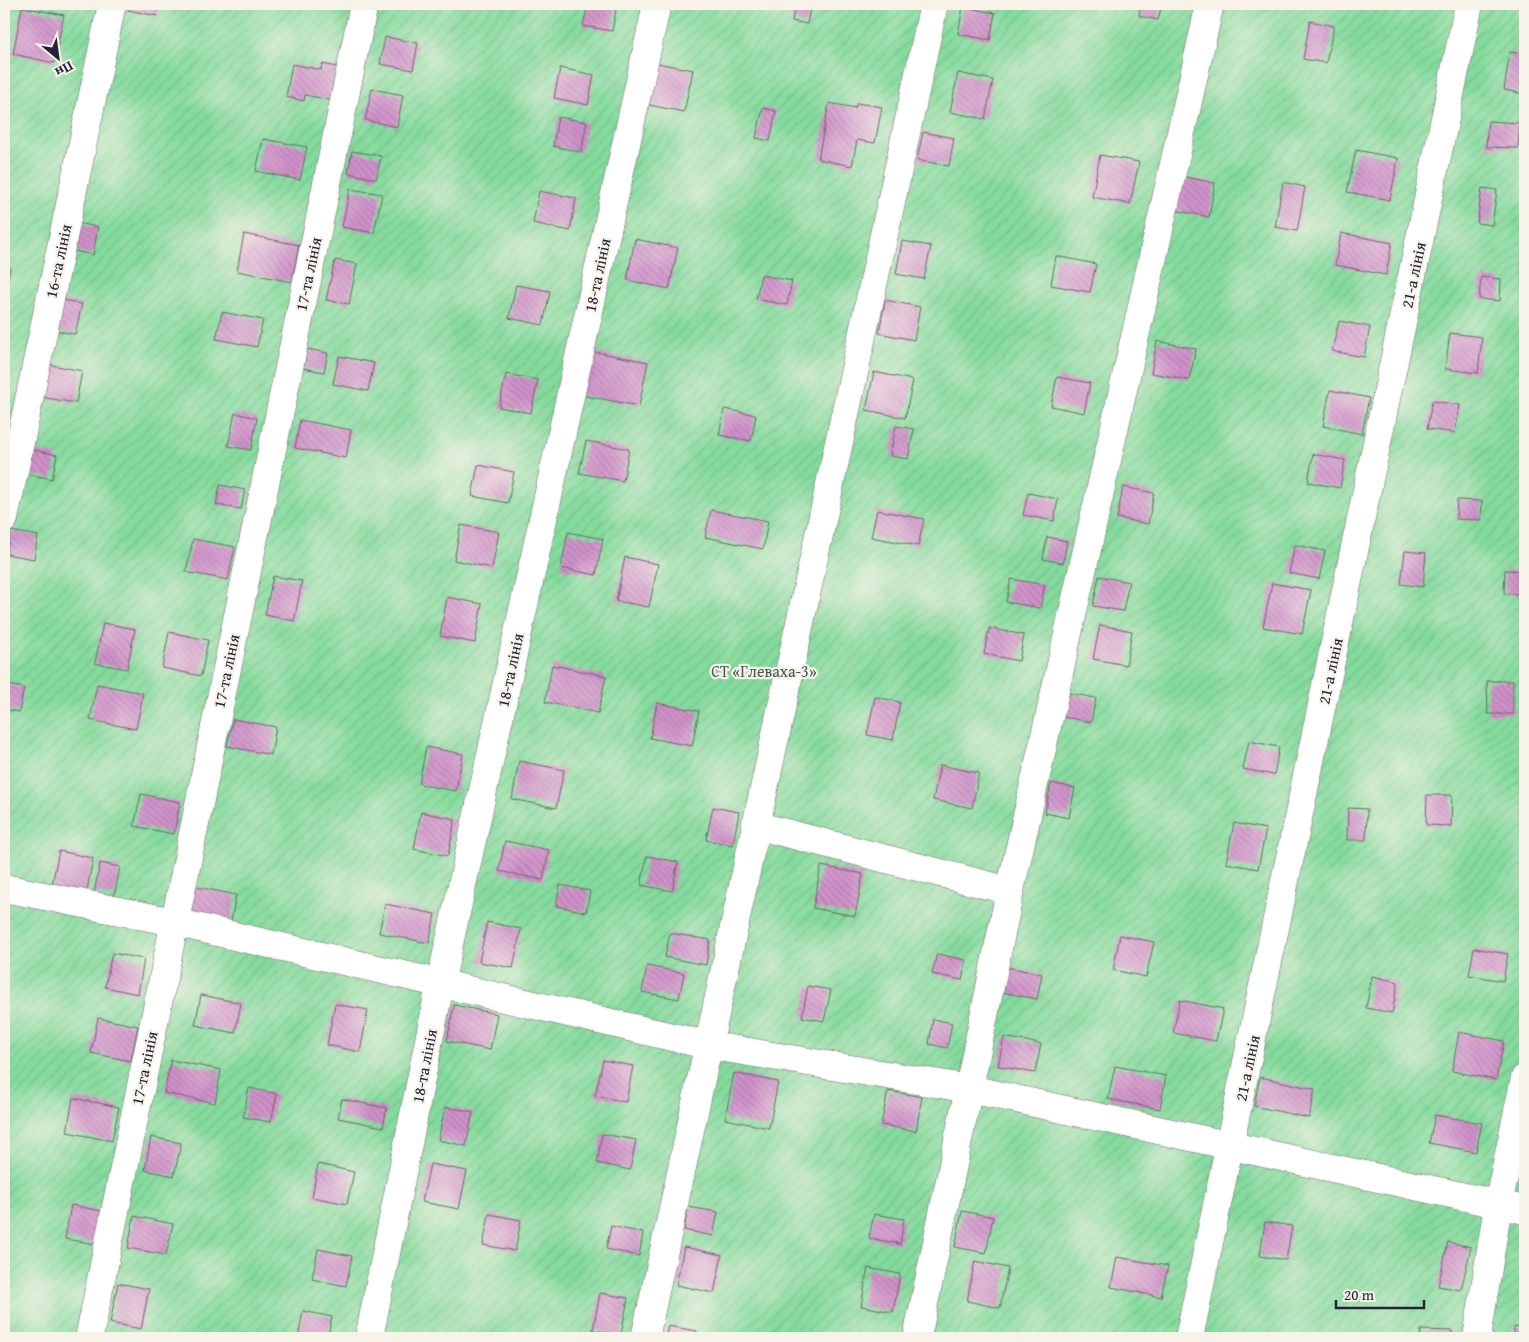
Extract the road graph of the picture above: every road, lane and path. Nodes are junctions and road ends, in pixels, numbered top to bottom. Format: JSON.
{"nodes":[{"id":1,"x":112,"y":4,"type":"edge"},
{"id":2,"x":364,"y":4,"type":"edge"},
{"id":3,"x":657,"y":4,"type":"edge"},
{"id":4,"x":934,"y":4,"type":"edge"},
{"id":5,"x":1210,"y":4,"type":"edge"},
{"id":6,"x":1469,"y":4,"type":"edge"},
{"id":7,"x":4,"y":519,"type":"edge"},
{"id":8,"x":756,"y":825,"type":"junction"},
{"id":9,"x":4,"y":888,"type":"edge"},
{"id":10,"x":1010,"y":892,"type":"junction"},
{"id":11,"x":174,"y":922,"type":"junction"},
{"id":12,"x":440,"y":985,"type":"junction"},
{"id":13,"x":707,"y":1046,"type":"junction"},
{"id":14,"x":1525,"y":1078,"type":"edge"},
{"id":15,"x":970,"y":1088,"type":"junction"},
{"id":16,"x":1231,"y":1144,"type":"junction"},
{"id":17,"x":1498,"y":1205,"type":"junction"},
{"id":18,"x":1525,"y":1210,"type":"edge"},
{"id":19,"x":89,"y":1338,"type":"edge"},
{"id":20,"x":369,"y":1338,"type":"edge"},
{"id":21,"x":645,"y":1338,"type":"edge"},
{"id":22,"x":917,"y":1338,"type":"edge"},
{"id":23,"x":1189,"y":1338,"type":"edge"},
{"id":24,"x":1477,"y":1338,"type":"edge"}],
"edges":[{"from":1,"to":7,"type":"lane","name":"16-та лінія"},
{"from":2,"to":11,"type":"lane","name":"17-та лінія"},
{"from":3,"to":12,"type":"lane","name":"18-та лінія"},
{"from":4,"to":8,"type":"lane"},
{"from":5,"to":10,"type":"lane"},
{"from":6,"to":16,"type":"lane","name":"21-а лінія"},
{"from":8,"to":10,"type":"lane"},
{"from":8,"to":13,"type":"lane"},
{"from":9,"to":11,"type":"lane"},
{"from":10,"to":15,"type":"lane"},
{"from":11,"to":12,"type":"lane"},
{"from":11,"to":19,"type":"lane","name":"17-та лінія"},
{"from":12,"to":13,"type":"lane"},
{"from":12,"to":20,"type":"lane","name":"18-та лінія"},
{"from":13,"to":15,"type":"lane"},
{"from":13,"to":21,"type":"lane"},
{"from":14,"to":17,"type":"lane"},
{"from":15,"to":16,"type":"lane"},
{"from":15,"to":22,"type":"lane"},
{"from":16,"to":17,"type":"lane"},
{"from":16,"to":23,"type":"lane","name":"21-а лінія"},
{"from":17,"to":18,"type":"lane"},
{"from":17,"to":24,"type":"lane"}]}
